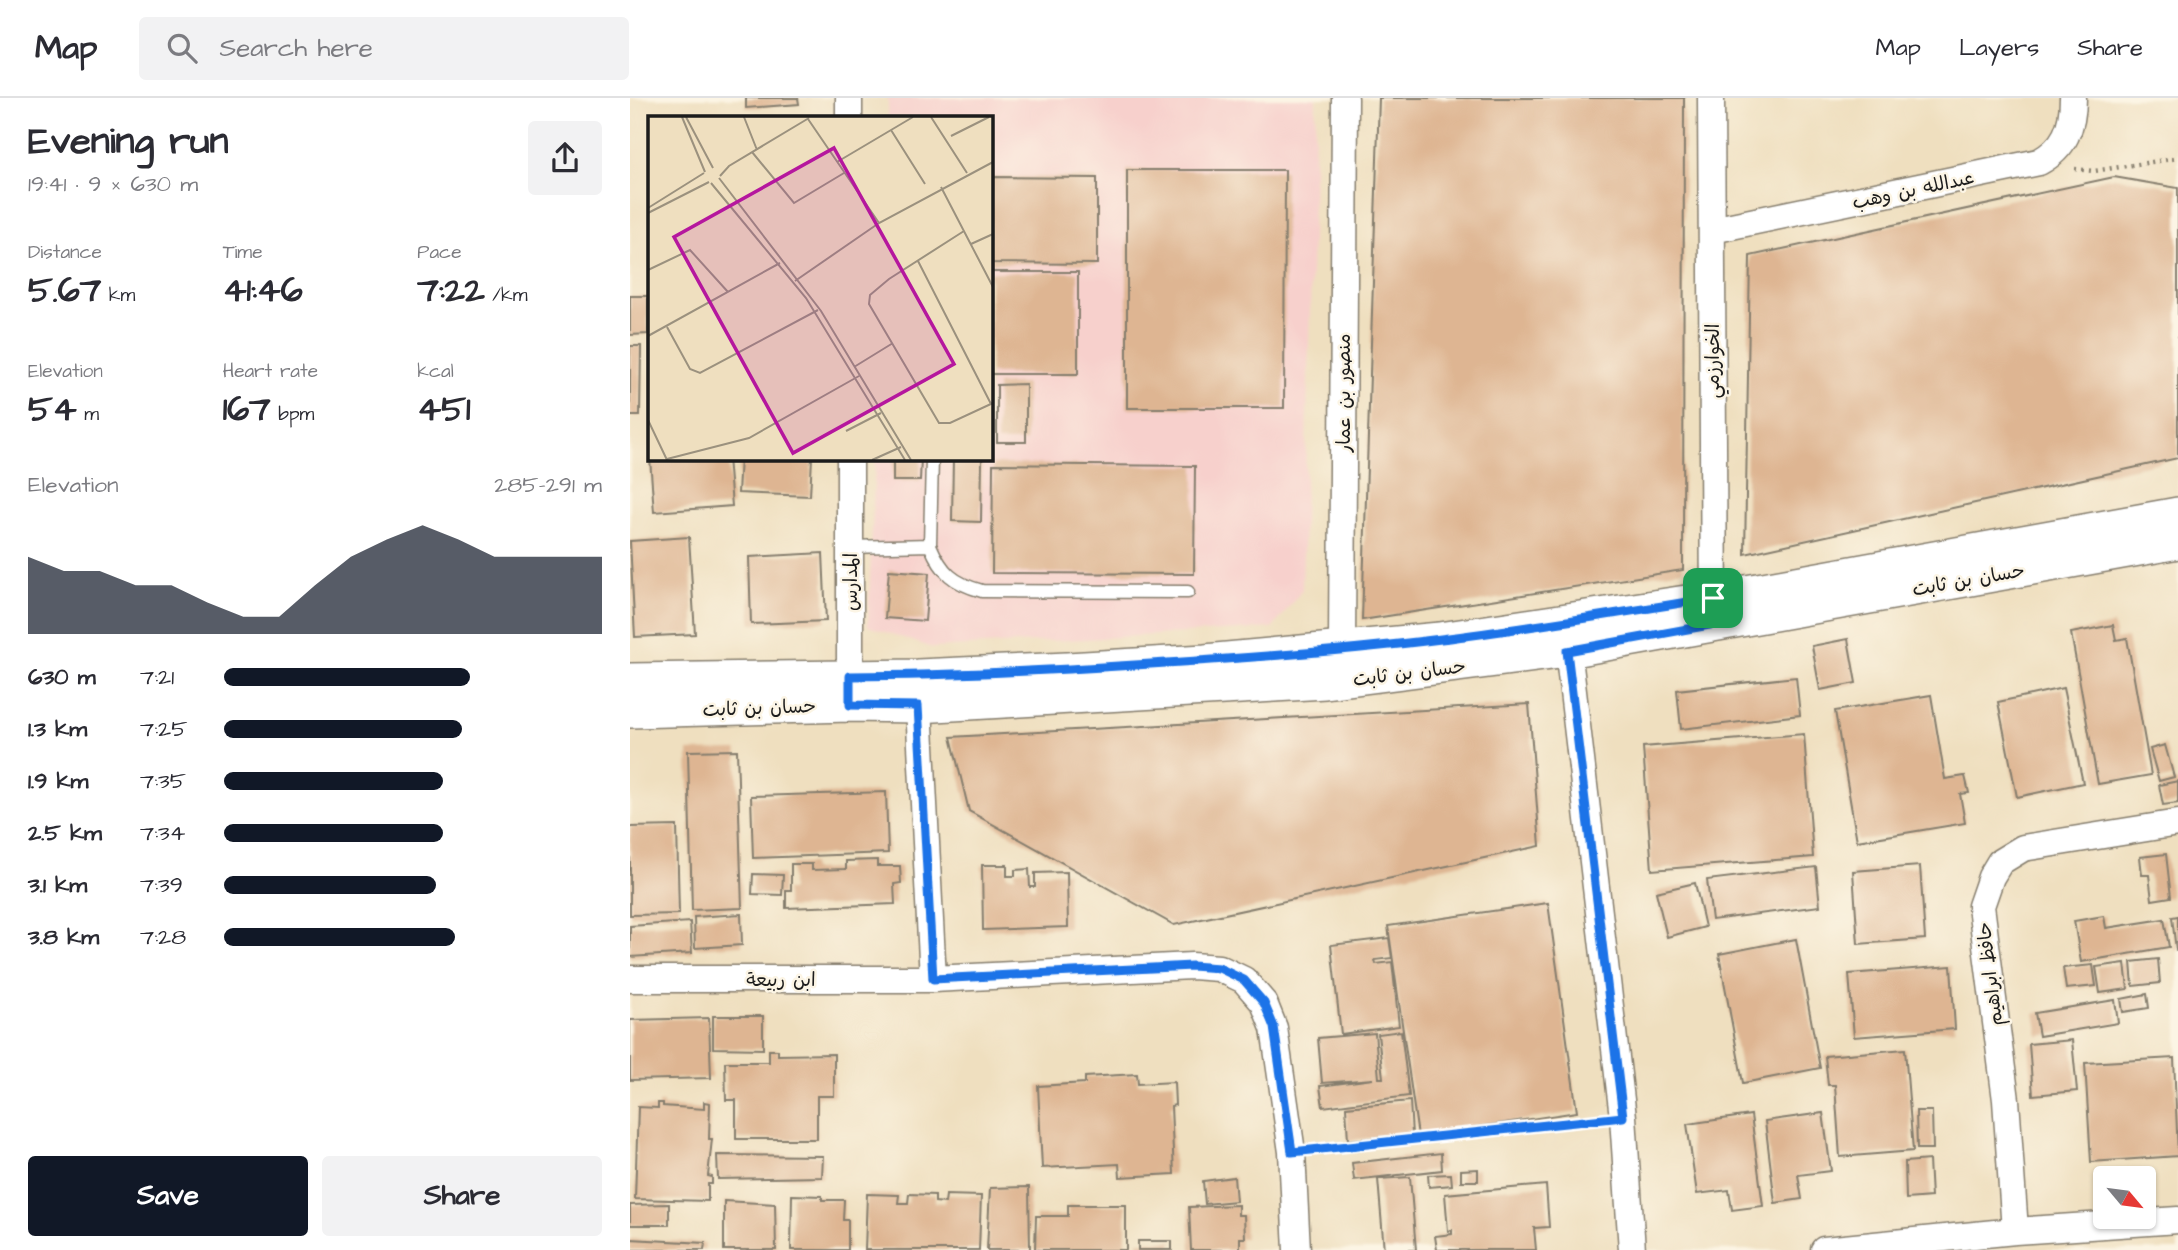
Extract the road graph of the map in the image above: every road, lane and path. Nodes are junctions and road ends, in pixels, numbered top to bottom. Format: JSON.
{"nodes":[{"id":1,"x":849,"y":98,"type":"edge"},
{"id":2,"x":1345,"y":98,"type":"edge"},
{"id":3,"x":1711,"y":98,"type":"edge"},
{"id":4,"x":2073,"y":98,"type":"edge"},
{"id":5,"x":849,"y":116,"type":"edge"},
{"id":6,"x":2049,"y":156,"type":"junction"},
{"id":7,"x":2178,"y":158,"type":"edge"},
{"id":8,"x":1712,"y":230,"type":"junction"},
{"id":9,"x":850,"y":460,"type":"edge"},
{"id":10,"x":932,"y":460,"type":"edge"},
{"id":11,"x":2178,"y":513,"type":"edge"},
{"id":12,"x":2178,"y":542,"type":"edge"},
{"id":13,"x":930,"y":545,"type":"junction"},
{"id":14,"x":850,"y":547,"type":"junction"},
{"id":15,"x":1188,"y":592,"type":"dead end"},
{"id":16,"x":1714,"y":611,"type":"junction"},
{"id":17,"x":1566,"y":636,"type":"junction"},
{"id":18,"x":1342,"y":649,"type":"junction"},
{"id":19,"x":630,"y":680,"type":"edge"},
{"id":20,"x":1325,"y":682,"type":"junction"},
{"id":21,"x":850,"y":690,"type":"junction"},
{"id":22,"x":918,"y":691,"type":"junction"},
{"id":23,"x":630,"y":711,"type":"edge"},
{"id":24,"x":2178,"y":823,"type":"edge"},
{"id":25,"x":630,"y":979,"type":"edge"},
{"id":26,"x":933,"y":979,"type":"junction"},
{"id":27,"x":1623,"y":1117,"type":"junction"},
{"id":28,"x":1292,"y":1152,"type":"junction"},
{"id":29,"x":2178,"y":1220,"type":"edge"},
{"id":30,"x":2015,"y":1231,"type":"junction"},
{"id":31,"x":2096,"y":1239,"type":"edge"},
{"id":32,"x":1297,"y":1250,"type":"edge"},
{"id":33,"x":1632,"y":1250,"type":"edge"},
{"id":34,"x":1824,"y":1250,"type":"edge"}],
"edges":[{"from":1,"to":5,"type":"street"},
{"from":2,"to":18,"type":"street","name":"منصور بن عمار"},
{"from":3,"to":8,"type":"street","name":"الخوارزمي"},
{"from":4,"to":6,"type":"street"},
{"from":6,"to":7,"type":"path"},
{"from":6,"to":8,"type":"street","name":"عبدالله بن وهب"},
{"from":8,"to":16,"type":"street","name":"الخوارزمي"},
{"from":9,"to":14,"type":"street","name":"المدارس"},
{"from":10,"to":13,"type":"lane"},
{"from":11,"to":16,"type":"street","name":"حسان بن ثابت"},
{"from":12,"to":16,"type":"street","name":"حسان بن ثابت"},
{"from":13,"to":14,"type":"lane"},
{"from":13,"to":15,"type":"lane"},
{"from":14,"to":21,"type":"street","name":"المدارس"},
{"from":16,"to":17,"type":"street","name":"حسان بن ثابت"},
{"from":17,"to":18,"type":"street","name":"حسان بن ثابت"},
{"from":17,"to":20,"type":"street","name":"حسان بن ثابت"},
{"from":17,"to":27,"type":"street"},
{"from":18,"to":20,"type":"street","name":"منصور بن عمار"},
{"from":18,"to":22,"type":"street","name":"حسان بن ثابت"},
{"from":19,"to":21,"type":"street","name":"حسان بن ثابت"},
{"from":20,"to":22,"type":"street","name":"حسان بن ثابت"},
{"from":21,"to":22,"type":"street","name":"حسان بن ثابت"},
{"from":21,"to":23,"type":"street","name":"حسان بن ثابت"},
{"from":22,"to":26,"type":"street"},
{"from":24,"to":30,"type":"street","name":"حافظ ابراهيم"},
{"from":25,"to":26,"type":"street","name":"ابن ربيعة"},
{"from":26,"to":28,"type":"street","name":"ابن ربيعة"},
{"from":27,"to":28,"type":"path"},
{"from":27,"to":33,"type":"street"},
{"from":28,"to":32,"type":"street","name":"ابن ربيعة"},
{"from":29,"to":31,"type":"street"},
{"from":30,"to":31,"type":"street"},
{"from":30,"to":34,"type":"street"}]}
